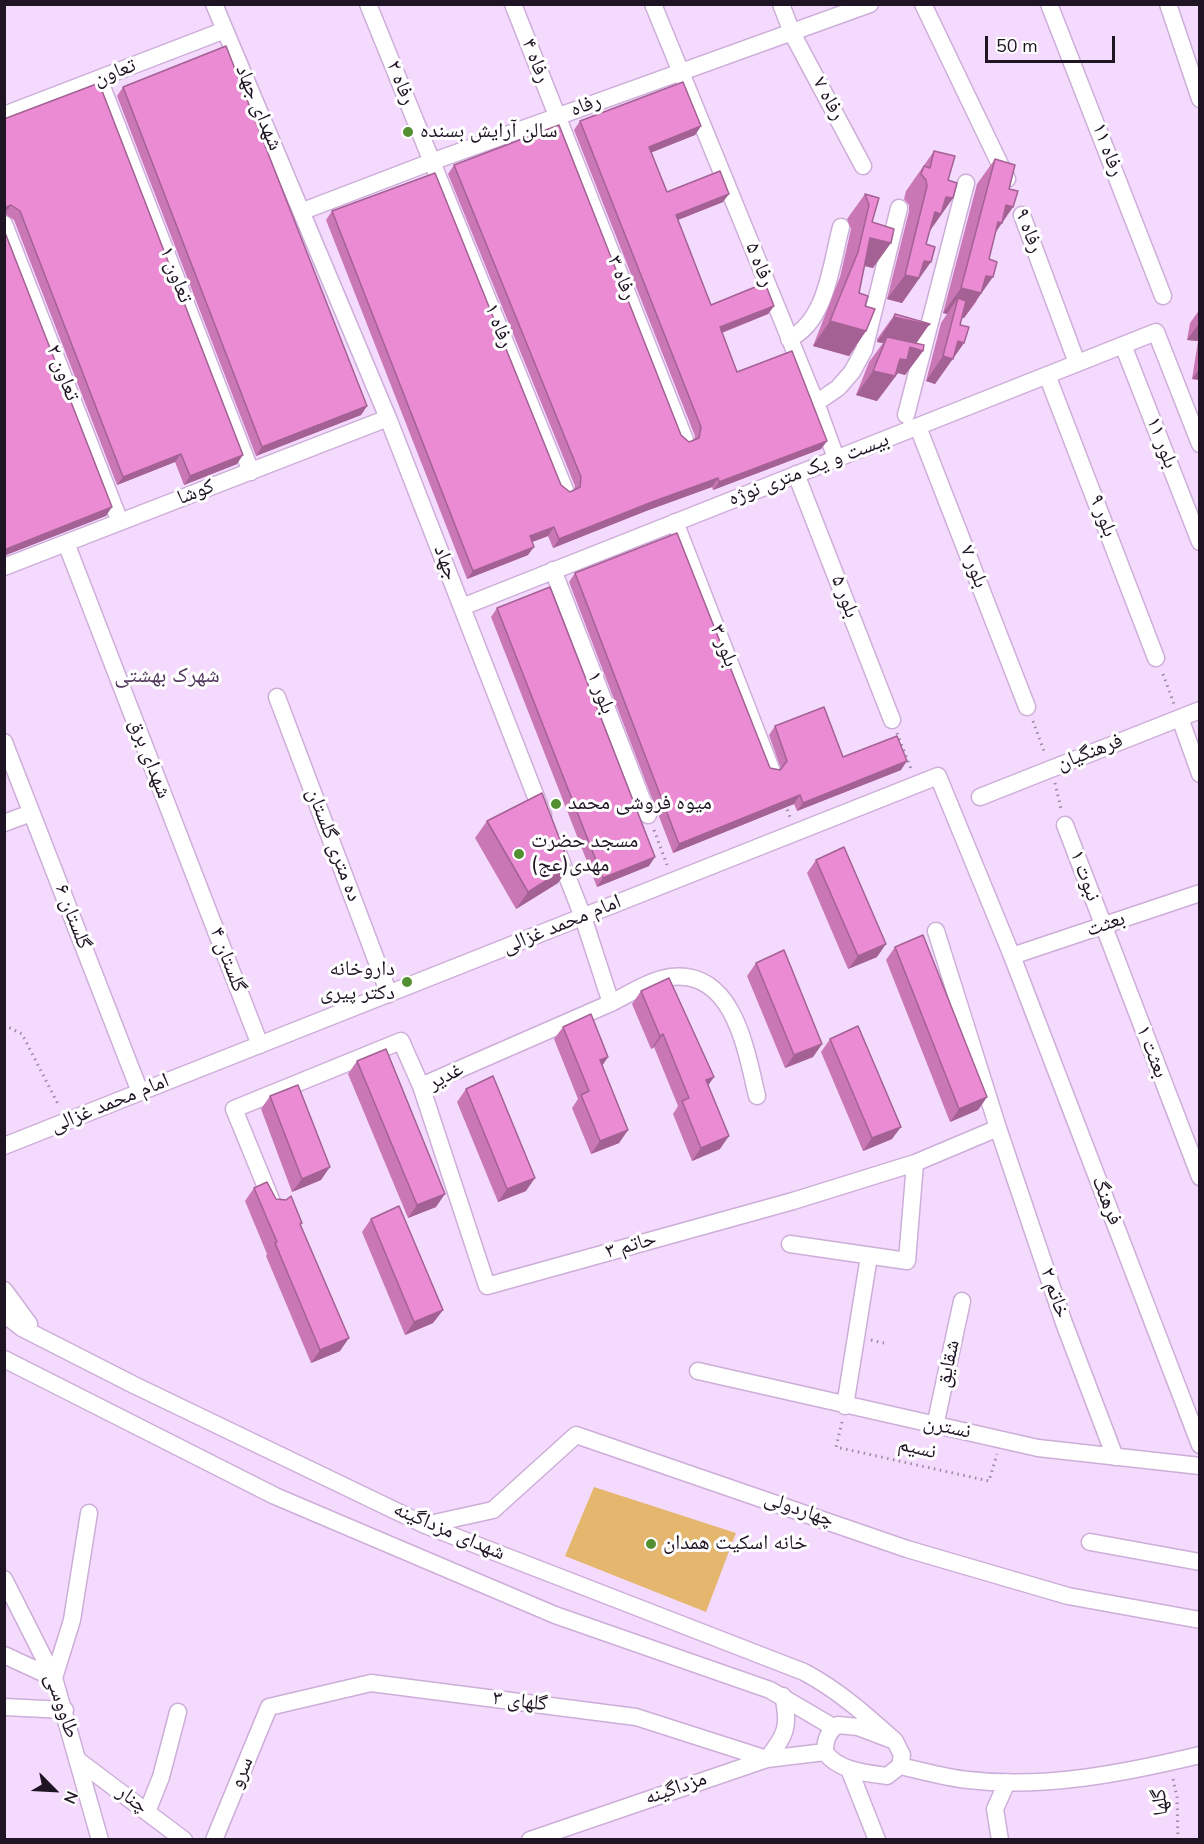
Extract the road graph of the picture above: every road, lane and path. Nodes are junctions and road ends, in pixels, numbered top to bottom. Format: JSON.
{"nodes":[{"id":1,"x":214,"y":4,"type":"edge"},
{"id":2,"x":368,"y":4,"type":"edge"},
{"id":3,"x":513,"y":4,"type":"edge"},
{"id":4,"x":652,"y":4,"type":"edge"},
{"id":5,"x":781,"y":4,"type":"edge"},
{"id":6,"x":870,"y":4,"type":"edge"},
{"id":7,"x":924,"y":4,"type":"edge"},
{"id":8,"x":1049,"y":4,"type":"edge"},
{"id":9,"x":1168,"y":4,"type":"edge"},
{"id":10,"x":225,"y":30,"type":"junction"},
{"id":11,"x":792,"y":33,"type":"junction"},
{"id":12,"x":680,"y":72,"type":"junction"},
{"id":13,"x":99,"y":79,"type":"junction"},
{"id":14,"x":1200,"y":99,"type":"edge"},
{"id":15,"x":4,"y":115,"type":"edge"},
{"id":16,"x":557,"y":117,"type":"junction"},
{"id":17,"x":431,"y":162,"type":"junction"},
{"id":18,"x":864,"y":166,"type":"dead end"},
{"id":19,"x":1008,"y":180,"type":"edge"},
{"id":20,"x":966,"y":183,"type":"dead end"},
{"id":21,"x":899,"y":208,"type":"dead end"},
{"id":22,"x":303,"y":211,"type":"junction"},
{"id":23,"x":1022,"y":215,"type":"dead end"},
{"id":24,"x":4,"y":224,"type":"edge"},
{"id":25,"x":841,"y":227,"type":"dead end"},
{"id":26,"x":1163,"y":296,"type":"dead end"},
{"id":27,"x":789,"y":339,"type":"junction"},
{"id":28,"x":1123,"y":345,"type":"junction"},
{"id":29,"x":898,"y":357,"type":"edge"},
{"id":30,"x":920,"y":362,"type":"junction"},
{"id":31,"x":1077,"y":363,"type":"junction"},
{"id":32,"x":1047,"y":375,"type":"junction"},
{"id":33,"x":816,"y":403,"type":"junction"},
{"id":34,"x":1191,"y":403,"type":"edge"},
{"id":35,"x":906,"y":415,"type":"dead end"},
{"id":36,"x":388,"y":418,"type":"junction"},
{"id":37,"x":918,"y":427,"type":"junction"},
{"id":38,"x":685,"y":440,"type":"edge"},
{"id":39,"x":1200,"y":444,"type":"edge"},
{"id":40,"x":836,"y":459,"type":"junction"},
{"id":41,"x":251,"y":472,"type":"junction"},
{"id":42,"x":796,"y":474,"type":"junction"},
{"id":43,"x":565,"y":490,"type":"edge"},
{"id":44,"x":120,"y":522,"type":"junction"},
{"id":45,"x":675,"y":522,"type":"junction"},
{"id":46,"x":1200,"y":542,"type":"edge"},
{"id":47,"x":66,"y":543,"type":"junction"},
{"id":48,"x":4,"y":567,"type":"edge"},
{"id":49,"x":553,"y":570,"type":"junction"},
{"id":50,"x":462,"y":607,"type":"junction"},
{"id":51,"x":1156,"y":658,"type":"joint"},
{"id":52,"x":277,"y":697,"type":"dead end"},
{"id":53,"x":1027,"y":706,"type":"dead end"},
{"id":54,"x":1200,"y":710,"type":"edge"},
{"id":55,"x":1180,"y":718,"type":"junction"},
{"id":56,"x":892,"y":720,"type":"joint"},
{"id":57,"x":4,"y":742,"type":"edge"},
{"id":58,"x":771,"y":769,"type":"edge"},
{"id":59,"x":1200,"y":774,"type":"edge"},
{"id":60,"x":917,"y":785,"type":"junction"},
{"id":61,"x":980,"y":797,"type":"dead end"},
{"id":62,"x":784,"y":801,"type":"edge"},
{"id":63,"x":31,"y":813,"type":"junction"},
{"id":64,"x":648,"y":815,"type":"joint"},
{"id":65,"x":4,"y":823,"type":"edge"},
{"id":66,"x":1065,"y":825,"type":"dead end"},
{"id":67,"x":796,"y":833,"type":"junction"},
{"id":68,"x":194,"y":874,"type":"joint"},
{"id":69,"x":674,"y":881,"type":"junction"},
{"id":70,"x":1200,"y":893,"type":"edge"},
{"id":71,"x":583,"y":917,"type":"junction"},
{"id":72,"x":1102,"y":927,"type":"junction"},
{"id":73,"x":936,"y":931,"type":"dead end"},
{"id":74,"x":1011,"y":957,"type":"junction"},
{"id":75,"x":390,"y":994,"type":"junction"},
{"id":76,"x":611,"y":1003,"type":"junction"},
{"id":77,"x":4,"y":1025,"type":"edge"},
{"id":78,"x":260,"y":1045,"type":"junction"},
{"id":79,"x":421,"y":1086,"type":"junction"},
{"id":80,"x":140,"y":1092,"type":"junction"},
{"id":81,"x":757,"y":1096,"type":"dead end"},
{"id":82,"x":66,"y":1121,"type":"junction"},
{"id":83,"x":998,"y":1128,"type":"junction"},
{"id":84,"x":4,"y":1146,"type":"edge"},
{"id":85,"x":915,"y":1163,"type":"junction"},
{"id":86,"x":1200,"y":1177,"type":"edge"},
{"id":87,"x":273,"y":1203,"type":"edge"},
{"id":88,"x":790,"y":1244,"type":"dead end"},
{"id":89,"x":869,"y":1256,"type":"junction"},
{"id":90,"x":480,"y":1269,"type":"joint"},
{"id":91,"x":4,"y":1290,"type":"edge"},
{"id":92,"x":962,"y":1302,"type":"dead end"},
{"id":93,"x":4,"y":1314,"type":"edge"},
{"id":94,"x":39,"y":1336,"type":"junction"},
{"id":95,"x":4,"y":1359,"type":"edge"},
{"id":96,"x":698,"y":1371,"type":"dead end"},
{"id":97,"x":845,"y":1406,"type":"junction"},
{"id":98,"x":935,"y":1426,"type":"junction"},
{"id":99,"x":1001,"y":1440,"type":"junction"},
{"id":100,"x":1200,"y":1445,"type":"edge"},
{"id":101,"x":1115,"y":1457,"type":"junction"},
{"id":102,"x":1200,"y":1466,"type":"edge"},
{"id":103,"x":88,"y":1513,"type":"dead end"},
{"id":104,"x":425,"y":1525,"type":"junction"},
{"id":105,"x":1090,"y":1542,"type":"dead end"},
{"id":106,"x":1200,"y":1562,"type":"edge"},
{"id":107,"x":4,"y":1579,"type":"edge"},
{"id":108,"x":1200,"y":1620,"type":"edge"},
{"id":109,"x":4,"y":1655,"type":"edge"},
{"id":110,"x":54,"y":1678,"type":"junction"},
{"id":111,"x":783,"y":1696,"type":"junction"},
{"id":112,"x":4,"y":1707,"type":"edge"},
{"id":113,"x":269,"y":1707,"type":"joint"},
{"id":114,"x":65,"y":1710,"type":"junction"},
{"id":115,"x":178,"y":1712,"type":"dead end"},
{"id":116,"x":833,"y":1727,"type":"junction"},
{"id":117,"x":895,"y":1741,"type":"junction"},
{"id":118,"x":825,"y":1752,"type":"junction"},
{"id":119,"x":1200,"y":1755,"type":"edge"},
{"id":120,"x":767,"y":1759,"type":"junction"},
{"id":121,"x":79,"y":1761,"type":"junction"},
{"id":122,"x":1170,"y":1762,"type":"junction"},
{"id":123,"x":900,"y":1766,"type":"junction"},
{"id":124,"x":849,"y":1769,"type":"junction"},
{"id":125,"x":1007,"y":1782,"type":"junction"},
{"id":126,"x":147,"y":1812,"type":"junction"},
{"id":127,"x":575,"y":1832,"type":"edge"},
{"id":128,"x":100,"y":1839,"type":"edge"},
{"id":129,"x":184,"y":1839,"type":"edge"},
{"id":130,"x":214,"y":1839,"type":"edge"},
{"id":131,"x":530,"y":1839,"type":"edge"},
{"id":132,"x":877,"y":1839,"type":"edge"},
{"id":133,"x":1000,"y":1839,"type":"edge"},
{"id":134,"x":1178,"y":1839,"type":"edge"}],
"edges":[{"from":1,"to":10,"type":"street","name":"شهدای جهاد"},
{"from":2,"to":17,"type":"street","name":"رفاه ۲"},
{"from":3,"to":16,"type":"street","name":"رفاه ۴"},
{"from":4,"to":12,"type":"street","name":"رفاه ۵"},
{"from":5,"to":11,"type":"street","name":"رفاه ۷"},
{"from":6,"to":11,"type":"street","name":"رفاه"},
{"from":7,"to":19,"type":"street"},
{"from":8,"to":26,"type":"street","name":"رفاه ۱۱"},
{"from":9,"to":14,"type":"street"},
{"from":10,"to":13,"type":"street","name":"تعاون"},
{"from":10,"to":22,"type":"street","name":"شهدای جهاد"},
{"from":11,"to":12,"type":"street","name":"رفاه"},
{"from":11,"to":18,"type":"street","name":"رفاه ۷"},
{"from":12,"to":16,"type":"street","name":"رفاه"},
{"from":12,"to":27,"type":"street","name":"رفاه ۵"},
{"from":13,"to":15,"type":"street","name":"تعاون"},
{"from":13,"to":41,"type":"street","name":"تعاون ۱"},
{"from":16,"to":17,"type":"street","name":"رفاه"},
{"from":16,"to":38,"type":"street","name":"رفاه ۳"},
{"from":17,"to":22,"type":"street","name":"رفاه"},
{"from":17,"to":43,"type":"street","name":"رفاه ۱"},
{"from":20,"to":30,"type":"street"},
{"from":21,"to":33,"type":"street"},
{"from":22,"to":36,"type":"street","name":"جهاد"},
{"from":23,"to":31,"type":"street","name":"رفاه ۹"},
{"from":24,"to":44,"type":"street","name":"تعاون ۲"},
{"from":25,"to":27,"type":"street"},
{"from":27,"to":33,"type":"street","name":"رفاه ۵"},
{"from":28,"to":31,"type":"street","name":"بیست و یک متری نوژه"},
{"from":28,"to":34,"type":"street","name":"بیست و یک متری نوژه"},
{"from":28,"to":46,"type":"street","name":"بلور ۱۱"},
{"from":29,"to":30,"type":"street"},
{"from":30,"to":35,"type":"street"},
{"from":31,"to":32,"type":"street","name":"بیست و یک متری نوژه"},
{"from":32,"to":37,"type":"street","name":"بیست و یک متری نوژه"},
{"from":32,"to":51,"type":"street","name":"بلور ۹"},
{"from":33,"to":40,"type":"street","name":"رفاه ۵"},
{"from":34,"to":39,"type":"street"},
{"from":36,"to":41,"type":"street","name":"کوشا"},
{"from":36,"to":50,"type":"street","name":"جهاد"},
{"from":37,"to":40,"type":"street","name":"بیست و یک متری نوژه"},
{"from":37,"to":53,"type":"street","name":"بلور ۷"},
{"from":40,"to":42,"type":"street","name":"بیست و یک متری نوژه"},
{"from":41,"to":44,"type":"street","name":"کوشا"},
{"from":42,"to":45,"type":"street","name":"بیست و یک متری نوژه"},
{"from":42,"to":56,"type":"street","name":"بلور ۵"},
{"from":44,"to":47,"type":"street","name":"کوشا"},
{"from":45,"to":49,"type":"street","name":"بیست و یک متری نوژه"},
{"from":45,"to":58,"type":"street","name":"بلور ۳"},
{"from":47,"to":48,"type":"street","name":"کوشا"},
{"from":47,"to":68,"type":"street","name":"شهدای برق"},
{"from":49,"to":50,"type":"street","name":"بیست و یک متری نوژه"},
{"from":49,"to":64,"type":"street","name":"بلور ۱"},
{"from":50,"to":71,"type":"street","name":"جهاد"},
{"from":51,"to":55,"type":"path"},
{"from":52,"to":75,"type":"street","name":"ده متری گلستان"},
{"from":54,"to":55,"type":"street","name":"فرهنگیان"},
{"from":55,"to":59,"type":"street"},
{"from":55,"to":61,"type":"street","name":"فرهنگیان"},
{"from":56,"to":60,"type":"path"},
{"from":57,"to":63,"type":"street","name":"گلستان ۶"},
{"from":60,"to":67,"type":"street","name":"امام محمد غزالی"},
{"from":60,"to":74,"type":"street","name":"امام محمد غزالی"},
{"from":62,"to":67,"type":"path"},
{"from":63,"to":65,"type":"street"},
{"from":63,"to":80,"type":"street","name":"گلستان ۶"},
{"from":64,"to":69,"type":"path"},
{"from":66,"to":72,"type":"street","name":"نبوت ۱"},
{"from":67,"to":69,"type":"street","name":"امام محمد غزالی"},
{"from":68,"to":78,"type":"street","name":"گلستان ۴"},
{"from":69,"to":71,"type":"street","name":"امام محمد غزالی"},
{"from":70,"to":72,"type":"street","name":"بعثت"},
{"from":71,"to":75,"type":"street","name":"امام محمد غزالی"},
{"from":71,"to":76,"type":"street"},
{"from":72,"to":74,"type":"street","name":"بعثت"},
{"from":72,"to":86,"type":"street","name":"بعثت ۱"},
{"from":73,"to":83,"type":"street","name":"خاتم ۲"},
{"from":74,"to":100,"type":"street","name":"فرهنگ"},
{"from":75,"to":78,"type":"street","name":"امام محمد غزالی"},
{"from":76,"to":79,"type":"street","name":"غدیر"},
{"from":76,"to":81,"type":"street","name":"غدیر"},
{"from":77,"to":82,"type":"path"},
{"from":78,"to":80,"type":"street","name":"امام محمد غزالی"},
{"from":79,"to":87,"type":"street"},
{"from":79,"to":90,"type":"street","name":"غدیر"},
{"from":80,"to":82,"type":"street","name":"امام محمد غزالی"},
{"from":82,"to":84,"type":"street","name":"امام محمد غزالی"},
{"from":83,"to":85,"type":"street"},
{"from":83,"to":101,"type":"street","name":"خاتم ۲"},
{"from":85,"to":89,"type":"street"},
{"from":85,"to":90,"type":"street","name":"حاتم ۳"},
{"from":88,"to":89,"type":"street"},
{"from":89,"to":97,"type":"street"},
{"from":91,"to":94,"type":"street"},
{"from":92,"to":98,"type":"street","name":"شقایق"},
{"from":93,"to":94,"type":"street","name":"شهدای مزداگینه"},
{"from":94,"to":104,"type":"street","name":"شهدای مزداگینه"},
{"from":95,"to":111,"type":"street","name":"شهدای مزداگینه"},
{"from":96,"to":97,"type":"street","name":"نسترن"},
{"from":97,"to":98,"type":"street","name":"نسترن"},
{"from":97,"to":99,"type":"path","name":"نسیم"},
{"from":98,"to":99,"type":"street","name":"نسترن"},
{"from":99,"to":101,"type":"street","name":"نسترن"},
{"from":101,"to":102,"type":"street","name":"نسترن"},
{"from":103,"to":110,"type":"street"},
{"from":104,"to":108,"type":"street","name":"چهاردولی"},
{"from":104,"to":117,"type":"street","name":"شهدای مزداگینه"},
{"from":105,"to":106,"type":"street"},
{"from":107,"to":110,"type":"street","name":"طاووسی"},
{"from":109,"to":110,"type":"street"},
{"from":110,"to":114,"type":"street","name":"طاووسی"},
{"from":111,"to":116,"type":"street","name":"شهدای مزداگینه"},
{"from":111,"to":120,"type":"street"},
{"from":112,"to":114,"type":"street"},
{"from":113,"to":120,"type":"street","name":"گلهای ۳"},
{"from":113,"to":130,"type":"street","name":"سرو"},
{"from":114,"to":121,"type":"street","name":"طاووسی"},
{"from":115,"to":126,"type":"street"},
{"from":116,"to":117,"type":"street"},
{"from":116,"to":118,"type":"street"},
{"from":117,"to":123,"type":"street"},
{"from":118,"to":120,"type":"street","name":"مزداگینه"},
{"from":118,"to":124,"type":"street"},
{"from":119,"to":122,"type":"street"},
{"from":120,"to":127,"type":"street","name":"مزداگینه"},
{"from":121,"to":126,"type":"street","name":"چنار"},
{"from":121,"to":128,"type":"street","name":"طاووسی"},
{"from":122,"to":125,"type":"street"},
{"from":122,"to":134,"type":"path","name":"گلها"},
{"from":123,"to":124,"type":"street"},
{"from":123,"to":125,"type":"street"},
{"from":124,"to":132,"type":"street"},
{"from":125,"to":133,"type":"street"},
{"from":126,"to":129,"type":"street","name":"چنار"},
{"from":127,"to":131,"type":"street","name":"مزداگینه"}]}
